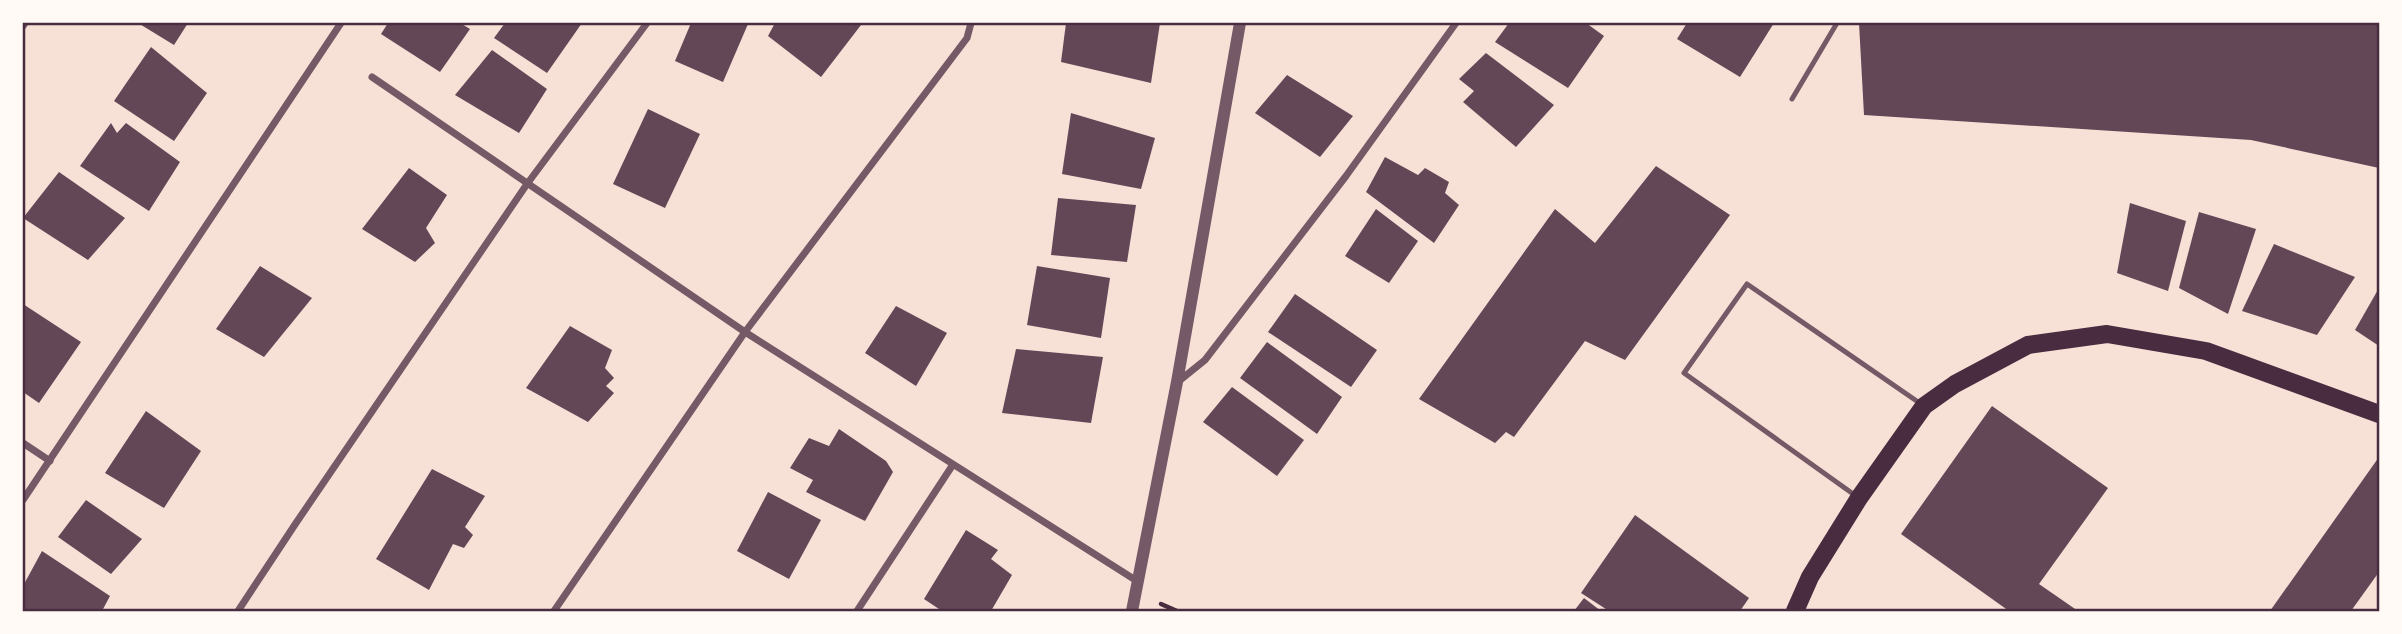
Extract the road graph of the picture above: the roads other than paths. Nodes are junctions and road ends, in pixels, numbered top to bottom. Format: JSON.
{"nodes":[{"id":1,"x":341,"y":23,"type":"edge"},
{"id":2,"x":647,"y":23,"type":"edge"},
{"id":3,"x":971,"y":23,"type":"edge"},
{"id":4,"x":1240,"y":23,"type":"edge"},
{"id":5,"x":1456,"y":23,"type":"edge"},
{"id":6,"x":1837,"y":23,"type":"edge"},
{"id":7,"x":372,"y":77,"type":"dead end"},
{"id":8,"x":1791,"y":99,"type":"dead end"},
{"id":9,"x":527,"y":184,"type":"junction"},
{"id":10,"x":744,"y":332,"type":"junction"},
{"id":11,"x":1177,"y":382,"type":"junction"},
{"id":12,"x":1924,"y":406,"type":"junction"},
{"id":13,"x":2379,"y":414,"type":"edge"},
{"id":14,"x":23,"y":443,"type":"edge"},
{"id":15,"x":50,"y":461,"type":"junction"},
{"id":16,"x":952,"y":466,"type":"junction"},
{"id":17,"x":1859,"y":498,"type":"junction"},
{"id":18,"x":23,"y":500,"type":"edge"},
{"id":19,"x":1137,"y":581,"type":"junction"},
{"id":20,"x":238,"y":611,"type":"edge"},
{"id":21,"x":554,"y":611,"type":"edge"},
{"id":22,"x":857,"y":611,"type":"edge"},
{"id":23,"x":1132,"y":611,"type":"edge"},
{"id":24,"x":1795,"y":611,"type":"edge"}],
"edges":[{"from":1,"to":15,"type":"street"},
{"from":2,"to":9,"type":"street"},
{"from":3,"to":10,"type":"street"},
{"from":4,"to":11,"type":"street"},
{"from":5,"to":11,"type":"street"},
{"from":6,"to":8,"type":"lane"},
{"from":7,"to":9,"type":"street"},
{"from":9,"to":10,"type":"street"},
{"from":9,"to":20,"type":"street"},
{"from":10,"to":16,"type":"street"},
{"from":10,"to":21,"type":"street"},
{"from":11,"to":19,"type":"street"},
{"from":12,"to":13,"type":"main road"},
{"from":12,"to":17,"type":"main road"},
{"from":12,"to":17,"type":"lane"},
{"from":14,"to":15,"type":"street"},
{"from":15,"to":18,"type":"street"},
{"from":16,"to":19,"type":"street"},
{"from":16,"to":22,"type":"street"},
{"from":17,"to":24,"type":"main road"},
{"from":19,"to":23,"type":"street"}]}
